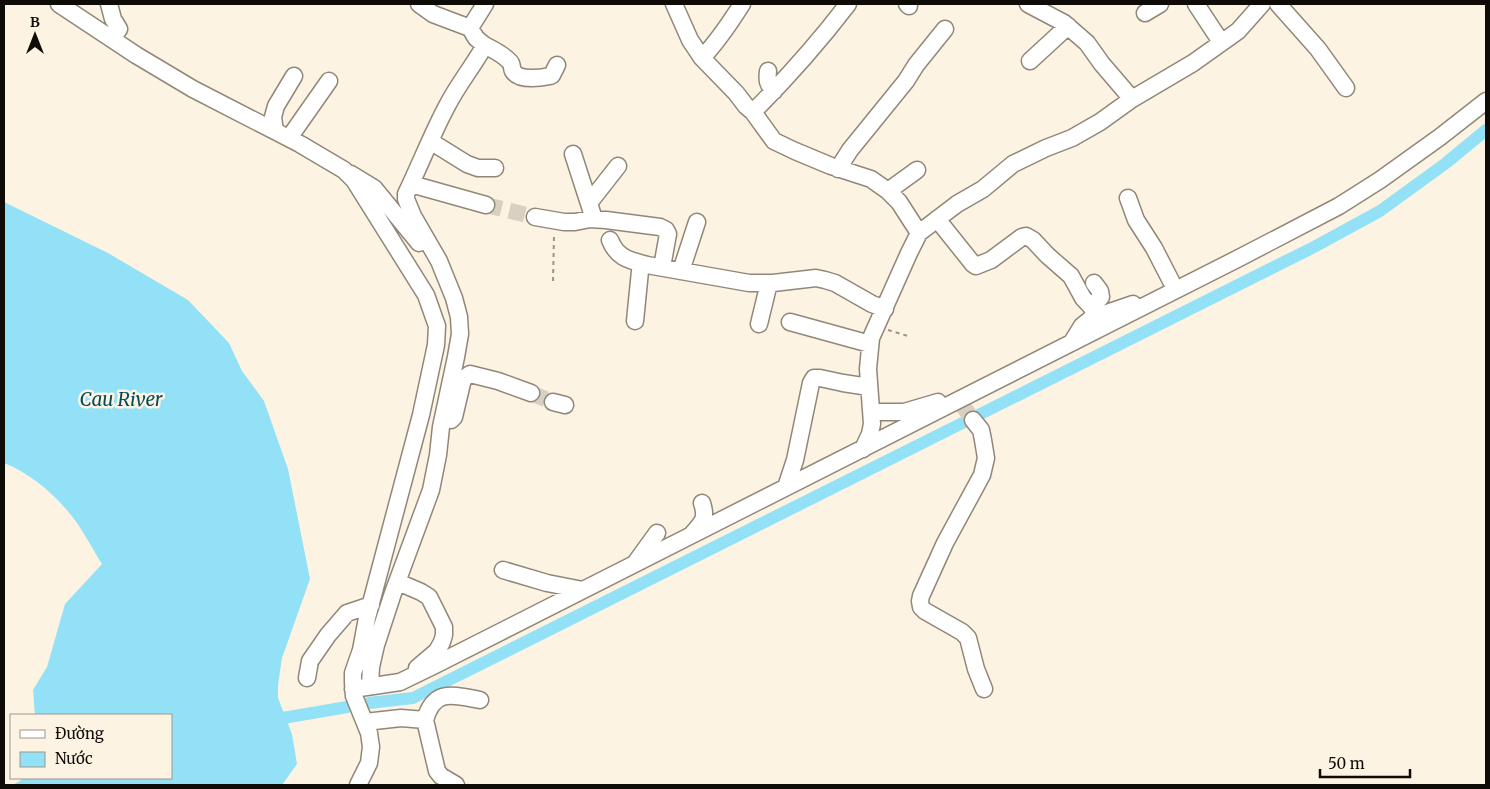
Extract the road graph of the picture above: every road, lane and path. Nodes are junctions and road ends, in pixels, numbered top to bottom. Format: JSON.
{"nodes":[{"id":1,"x":109,"y":4,"type":"edge"},
{"id":2,"x":420,"y":4,"type":"edge"},
{"id":3,"x":485,"y":4,"type":"edge"},
{"id":4,"x":674,"y":4,"type":"edge"},
{"id":5,"x":742,"y":4,"type":"edge"},
{"id":6,"x":848,"y":4,"type":"edge"},
{"id":7,"x":1028,"y":4,"type":"edge"},
{"id":8,"x":1160,"y":4,"type":"edge"},
{"id":9,"x":1196,"y":4,"type":"edge"},
{"id":10,"x":1262,"y":4,"type":"edge"},
{"id":11,"x":1278,"y":4,"type":"edge"},
{"id":12,"x":69,"y":6,"type":"edge"},
{"id":13,"x":1145,"y":13,"type":"dead end"},
{"id":14,"x":1068,"y":26,"type":"junction"},
{"id":15,"x":470,"y":28,"type":"junction"},
{"id":16,"x":945,"y":29,"type":"dead end"},
{"id":17,"x":112,"y":39,"type":"junction"},
{"id":18,"x":1221,"y":42,"type":"junction"},
{"id":19,"x":482,"y":44,"type":"junction"},
{"id":20,"x":702,"y":58,"type":"junction"},
{"id":21,"x":1030,"y":61,"type":"dead end"},
{"id":22,"x":557,"y":65,"type":"dead end"},
{"id":23,"x":768,"y":70,"type":"dead end"},
{"id":24,"x":294,"y":76,"type":"dead end"},
{"id":25,"x":329,"y":81,"type":"dead end"},
{"id":26,"x":1346,"y":88,"type":"dead end"},
{"id":27,"x":774,"y":91,"type":"junction"},
{"id":28,"x":1132,"y":99,"type":"junction"},
{"id":29,"x":1486,"y":101,"type":"edge"},
{"id":30,"x":753,"y":112,"type":"junction"},
{"id":31,"x":282,"y":134,"type":"junction"},
{"id":32,"x":430,"y":141,"type":"junction"},
{"id":33,"x":573,"y":154,"type":"dead end"},
{"id":34,"x":618,"y":166,"type":"dead end"},
{"id":35,"x":495,"y":168,"type":"dead end"},
{"id":36,"x":838,"y":168,"type":"junction"},
{"id":37,"x":344,"y":170,"type":"junction"},
{"id":38,"x":917,"y":170,"type":"dead end"},
{"id":39,"x":410,"y":184,"type":"junction"},
{"id":40,"x":888,"y":191,"type":"junction"},
{"id":41,"x":1128,"y":198,"type":"dead end"},
{"id":42,"x":486,"y":205,"type":"tunnel mouth"},
{"id":43,"x":592,"y":211,"type":"junction"},
{"id":44,"x":535,"y":217,"type":"tunnel mouth"},
{"id":45,"x":937,"y":220,"type":"junction"},
{"id":46,"x":554,"y":221,"type":"junction"},
{"id":47,"x":697,"y":222,"type":"dead end"},
{"id":48,"x":918,"y":233,"type":"junction"},
{"id":49,"x":610,"y":240,"type":"dead end"},
{"id":50,"x":654,"y":266,"type":"junction"},
{"id":51,"x":681,"y":270,"type":"junction"},
{"id":52,"x":1208,"y":274,"type":"junction"},
{"id":53,"x":446,"y":279,"type":"junction"},
{"id":54,"x":1171,"y":281,"type":"junction"},
{"id":55,"x":553,"y":282,"type":"dead end"},
{"id":56,"x":769,"y":283,"type":"junction"},
{"id":57,"x":1094,"y":283,"type":"dead end"},
{"id":58,"x":1149,"y":304,"type":"junction"},
{"id":59,"x":884,"y":309,"type":"junction"},
{"id":60,"x":1095,"y":311,"type":"junction"},
{"id":61,"x":635,"y":321,"type":"dead end"},
{"id":62,"x":790,"y":322,"type":"dead end"},
{"id":63,"x":759,"y":324,"type":"dead end"},
{"id":64,"x":877,"y":327,"type":"junction"},
{"id":65,"x":911,"y":337,"type":"dead end"},
{"id":66,"x":870,"y":344,"type":"junction"},
{"id":67,"x":1070,"y":344,"type":"junction"},
{"id":68,"x":869,"y":387,"type":"junction"},
{"id":69,"x":531,"y":393,"type":"tunnel mouth"},
{"id":70,"x":961,"y":403,"type":"junction"},
{"id":71,"x":872,"y":412,"type":"junction"},
{"id":72,"x":973,"y":420,"type":"tunnel mouth"},
{"id":73,"x":441,"y":427,"type":"junction"},
{"id":74,"x":863,"y":449,"type":"junction"},
{"id":75,"x":786,"y":487,"type":"junction"},
{"id":76,"x":702,"y":503,"type":"dead end"},
{"id":77,"x":657,"y":533,"type":"dead end"},
{"id":78,"x":692,"y":535,"type":"junction"},
{"id":79,"x":635,"y":564,"type":"junction"},
{"id":80,"x":503,"y":570,"type":"dead end"},
{"id":81,"x":398,"y":582,"type":"junction"},
{"id":82,"x":583,"y":590,"type":"junction"},
{"id":83,"x":371,"y":605,"type":"junction"},
{"id":84,"x":307,"y":678,"type":"dead end"},
{"id":85,"x":406,"y":679,"type":"junction"},
{"id":86,"x":370,"y":686,"type":"junction"},
{"id":87,"x":353,"y":689,"type":"junction"},
{"id":88,"x":984,"y":689,"type":"dead end"},
{"id":89,"x":480,"y":700,"type":"dead end"},
{"id":90,"x":414,"y":719,"type":"junction"},
{"id":91,"x":365,"y":722,"type":"junction"},
{"id":92,"x":358,"y":785,"type":"edge"},
{"id":93,"x":456,"y":785,"type":"edge"}],
"edges":[{"from":1,"to":17,"type":"street"},
{"from":2,"to":15,"type":"street"},
{"from":3,"to":15,"type":"street"},
{"from":4,"to":20,"type":"street"},
{"from":5,"to":20,"type":"street"},
{"from":6,"to":27,"type":"street"},
{"from":7,"to":14,"type":"street"},
{"from":8,"to":13,"type":"street"},
{"from":9,"to":18,"type":"street"},
{"from":10,"to":18,"type":"street"},
{"from":11,"to":26,"type":"street"},
{"from":12,"to":17,"type":"street"},
{"from":14,"to":21,"type":"street"},
{"from":14,"to":28,"type":"street"},
{"from":15,"to":19,"type":"street"},
{"from":16,"to":36,"type":"street"},
{"from":17,"to":31,"type":"street"},
{"from":18,"to":28,"type":"street"},
{"from":19,"to":22,"type":"street"},
{"from":19,"to":32,"type":"street"},
{"from":20,"to":30,"type":"street"},
{"from":23,"to":27,"type":"street"},
{"from":24,"to":31,"type":"street"},
{"from":25,"to":31,"type":"street"},
{"from":27,"to":30,"type":"street"},
{"from":28,"to":45,"type":"street"},
{"from":29,"to":52,"type":"street"},
{"from":30,"to":36,"type":"street"},
{"from":31,"to":37,"type":"street"},
{"from":32,"to":35,"type":"street"},
{"from":32,"to":39,"type":"street"},
{"from":33,"to":43,"type":"street"},
{"from":34,"to":43,"type":"street"},
{"from":36,"to":40,"type":"street"},
{"from":37,"to":53,"type":"street"},
{"from":37,"to":83,"type":"street"},
{"from":38,"to":40,"type":"street"},
{"from":39,"to":42,"type":"street"},
{"from":39,"to":53,"type":"street"},
{"from":40,"to":48,"type":"street"},
{"from":41,"to":54,"type":"street"},
{"from":43,"to":46,"type":"street"},
{"from":43,"to":50,"type":"street"},
{"from":44,"to":46,"type":"street"},
{"from":45,"to":48,"type":"street"},
{"from":45,"to":60,"type":"street"},
{"from":46,"to":55,"type":"path"},
{"from":47,"to":51,"type":"street"},
{"from":48,"to":59,"type":"street"},
{"from":49,"to":50,"type":"street"},
{"from":50,"to":51,"type":"street"},
{"from":50,"to":61,"type":"street"},
{"from":51,"to":56,"type":"street"},
{"from":52,"to":54,"type":"street"},
{"from":52,"to":58,"type":"street"},
{"from":53,"to":73,"type":"street"},
{"from":54,"to":58,"type":"street"},
{"from":56,"to":59,"type":"street"},
{"from":56,"to":63,"type":"street"},
{"from":57,"to":60,"type":"street"},
{"from":58,"to":60,"type":"street"},
{"from":58,"to":67,"type":"street"},
{"from":59,"to":64,"type":"street"},
{"from":60,"to":67,"type":"street"},
{"from":62,"to":66,"type":"street"},
{"from":64,"to":65,"type":"path"},
{"from":64,"to":66,"type":"street"},
{"from":66,"to":68,"type":"street"},
{"from":67,"to":70,"type":"street"},
{"from":68,"to":71,"type":"street"},
{"from":68,"to":75,"type":"street"},
{"from":69,"to":73,"type":"street"},
{"from":70,"to":71,"type":"street"},
{"from":70,"to":74,"type":"street"},
{"from":71,"to":74,"type":"street"},
{"from":72,"to":88,"type":"street"},
{"from":73,"to":81,"type":"street"},
{"from":74,"to":75,"type":"street"},
{"from":75,"to":78,"type":"street"},
{"from":76,"to":78,"type":"street"},
{"from":77,"to":79,"type":"street"},
{"from":78,"to":79,"type":"street"},
{"from":79,"to":82,"type":"street"},
{"from":80,"to":82,"type":"street"},
{"from":81,"to":85,"type":"street"},
{"from":81,"to":86,"type":"street"},
{"from":82,"to":85,"type":"street"},
{"from":83,"to":84,"type":"street"},
{"from":83,"to":87,"type":"street"},
{"from":85,"to":86,"type":"street"},
{"from":86,"to":87,"type":"street"},
{"from":87,"to":91,"type":"street"},
{"from":89,"to":90,"type":"street"},
{"from":90,"to":91,"type":"street"},
{"from":90,"to":93,"type":"street"},
{"from":91,"to":92,"type":"street"}]}
